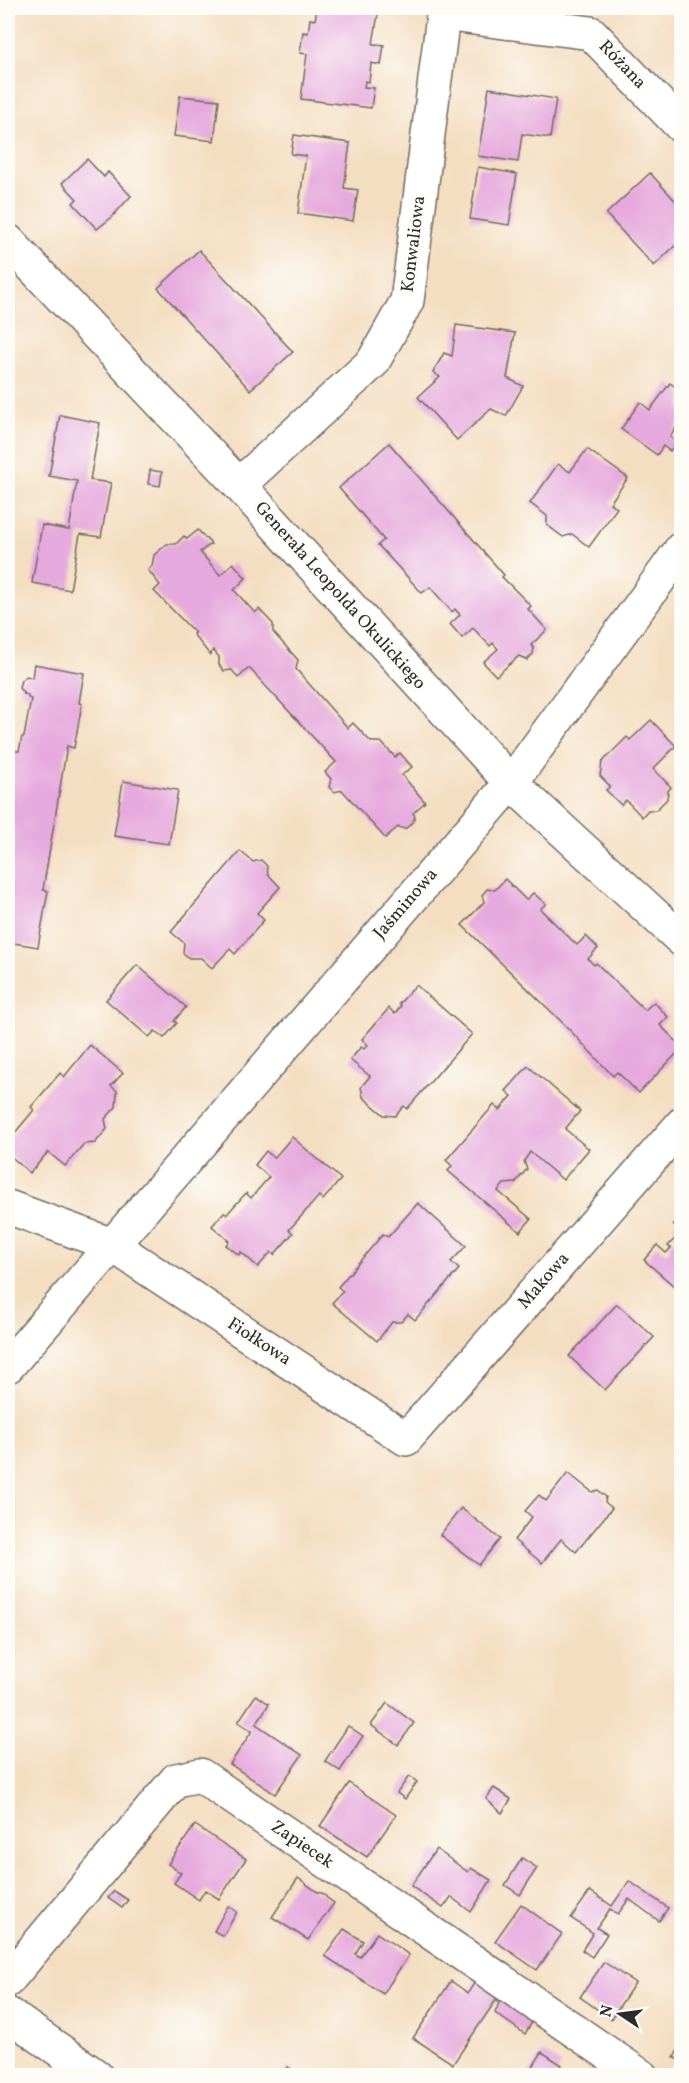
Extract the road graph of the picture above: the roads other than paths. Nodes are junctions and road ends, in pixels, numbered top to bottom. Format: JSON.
{"nodes":[{"id":1,"x":443,"y":11,"type":"edge"},
{"id":2,"x":681,"y":127,"type":"edge"},
{"id":3,"x":8,"y":241,"type":"edge"},
{"id":4,"x":239,"y":485,"type":"junction"},
{"id":5,"x":681,"y":548,"type":"edge"},
{"id":6,"x":511,"y":783,"type":"junction"},
{"id":7,"x":681,"y":940,"type":"edge"},
{"id":8,"x":681,"y":1124,"type":"edge"},
{"id":9,"x":8,"y":1207,"type":"edge"},
{"id":10,"x":112,"y":1245,"type":"junction"},
{"id":11,"x":8,"y":1366,"type":"edge"},
{"id":12,"x":406,"y":1439,"type":"joint"},
{"id":13,"x":8,"y":1980,"type":"edge"},
{"id":14,"x":8,"y":2014,"type":"edge"},
{"id":15,"x":96,"y":2076,"type":"edge"},
{"id":16,"x":641,"y":2076,"type":"edge"}],
"edges":[{"from":1,"to":2,"type":"street","name":"Różana"},
{"from":1,"to":4,"type":"street","name":"Konwaliowa"},
{"from":3,"to":4,"type":"street","name":"Generała Leopolda Okulickiego"},
{"from":4,"to":6,"type":"street","name":"Generała Leopolda Okulickiego"},
{"from":5,"to":6,"type":"street","name":"Jaśminowa"},
{"from":6,"to":7,"type":"street","name":"Generała Leopolda Okulickiego"},
{"from":6,"to":10,"type":"street","name":"Jaśminowa"},
{"from":8,"to":12,"type":"street","name":"Makowa"},
{"from":9,"to":10,"type":"street","name":"Fiołkowa"},
{"from":10,"to":11,"type":"street","name":"Jaśminowa"},
{"from":10,"to":12,"type":"street","name":"Fiołkowa"},
{"from":13,"to":16,"type":"street","name":"Zapiecek"},
{"from":14,"to":15,"type":"street"}]}
